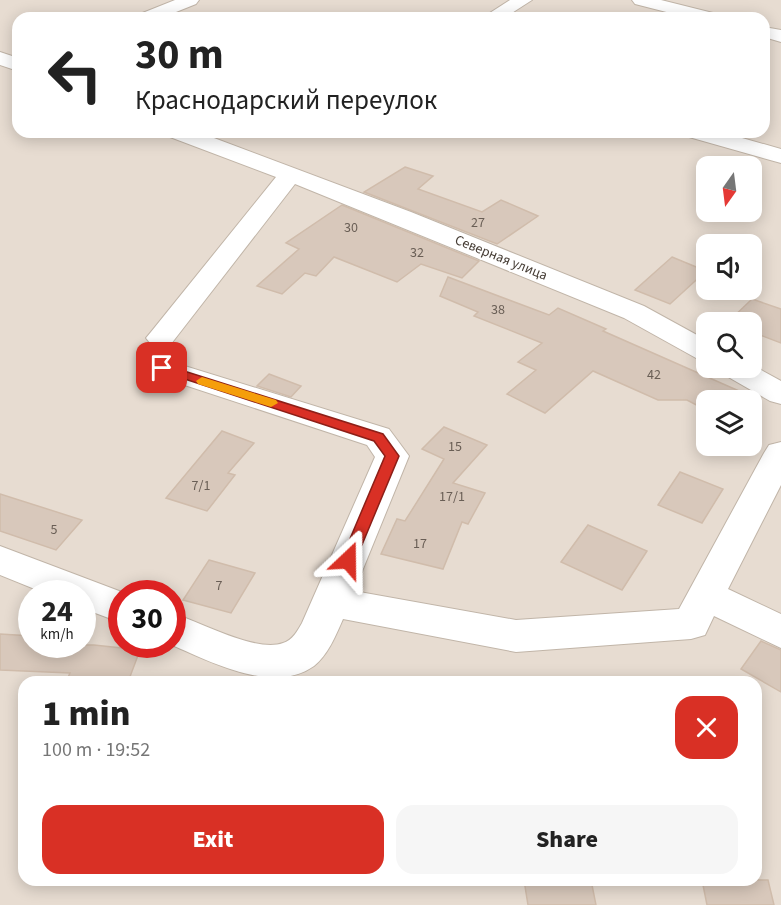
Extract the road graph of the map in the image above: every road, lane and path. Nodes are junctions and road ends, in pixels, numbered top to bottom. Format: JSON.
{"nodes":[{"id":1,"x":190,"y":0,"type":"edge"},
{"id":2,"x":523,"y":0,"type":"edge"},
{"id":3,"x":640,"y":0,"type":"edge"},
{"id":4,"x":161,"y":12,"type":"edge"},
{"id":5,"x":502,"y":12,"type":"edge"},
{"id":6,"x":687,"y":12,"type":"edge"},
{"id":7,"x":194,"y":138,"type":"edge"},
{"id":8,"x":718,"y":138,"type":"edge"},
{"id":9,"x":781,"y":156,"type":"edge"},
{"id":10,"x":290,"y":175,"type":"junction"},
{"id":11,"x":696,"y":347,"type":"edge"},
{"id":12,"x":752,"y":378,"type":"edge"},
{"id":13,"x":781,"y":394,"type":"edge"},
{"id":14,"x":781,"y":453,"type":"edge"},
{"id":15,"x":0,"y":560,"type":"edge"},
{"id":16,"x":706,"y":595,"type":"junction"},
{"id":17,"x":108,"y":602,"type":"edge"},
{"id":18,"x":331,"y":602,"type":"junction"},
{"id":19,"x":781,"y":632,"type":"edge"},
{"id":20,"x":186,"y":633,"type":"edge"}],
"edges":[{"from":1,"to":4,"type":"street"},
{"from":2,"to":5,"type":"street"},
{"from":3,"to":6,"type":"street"},
{"from":7,"to":10,"type":"street","name":"Северная улица"},
{"from":8,"to":9,"type":"street"},
{"from":10,"to":11,"type":"street","name":"Северная улица"},
{"from":10,"to":18,"type":"street"},
{"from":12,"to":13,"type":"street"},
{"from":14,"to":16,"type":"street"},
{"from":15,"to":17,"type":"street"},
{"from":16,"to":18,"type":"street"},
{"from":16,"to":19,"type":"street"},
{"from":18,"to":20,"type":"street"}]}
